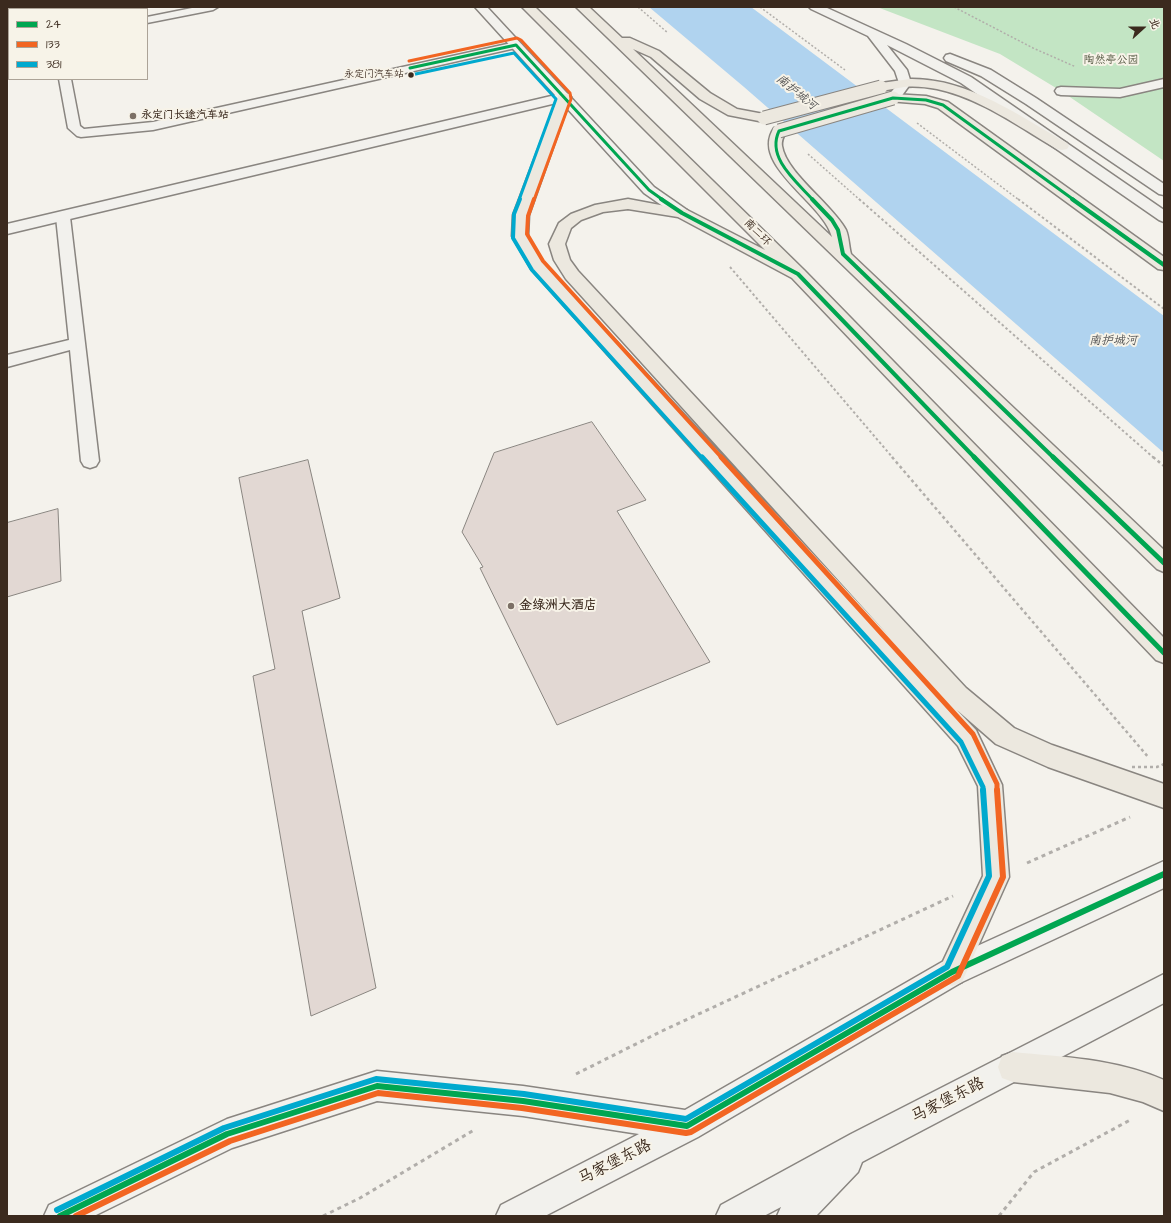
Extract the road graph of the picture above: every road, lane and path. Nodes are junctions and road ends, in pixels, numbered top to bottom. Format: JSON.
{"nodes":[{"id":1,"x":213,"y":7,"type":"edge"},
{"id":2,"x":481,"y":7,"type":"edge"},
{"id":3,"x":528,"y":7,"type":"edge"},
{"id":4,"x":582,"y":7,"type":"edge"},
{"id":5,"x":638,"y":7,"type":"edge"},
{"id":6,"x":760,"y":7,"type":"edge"},
{"id":7,"x":815,"y":7,"type":"edge"},
{"id":8,"x":819,"y":7,"type":"edge"},
{"id":9,"x":954,"y":7,"type":"edge"},
{"id":10,"x":148,"y":20,"type":"edge"},
{"id":11,"x":668,"y":33,"type":"dead end"},
{"id":12,"x":871,"y":33,"type":"junction"},
{"id":13,"x":610,"y":34,"type":"junction"},
{"id":14,"x":516,"y":45,"type":"junction"},
{"id":15,"x":1080,"y":69,"type":"dead end"},
{"id":16,"x":847,"y":71,"type":"dead end"},
{"id":17,"x":64,"y":80,"type":"edge"},
{"id":18,"x":905,"y":83,"type":"junction"},
{"id":19,"x":1164,"y":83,"type":"edge"},
{"id":20,"x":1061,"y":92,"type":"dead end"},
{"id":21,"x":564,"y":97,"type":"junction"},
{"id":22,"x":893,"y":98,"type":"junction"},
{"id":23,"x":916,"y":123,"type":"dead end"},
{"id":24,"x":1062,"y":146,"type":"junction"},
{"id":25,"x":807,"y":154,"type":"dead end"},
{"id":26,"x":1164,"y":191,"type":"edge"},
{"id":27,"x":682,"y":213,"type":"junction"},
{"id":28,"x":63,"y":217,"type":"junction"},
{"id":29,"x":1164,"y":217,"type":"edge"},
{"id":30,"x":7,"y":230,"type":"edge"},
{"id":31,"x":843,"y":254,"type":"junction"},
{"id":32,"x":727,"y":264,"type":"dead end"},
{"id":33,"x":1164,"y":265,"type":"edge"},
{"id":34,"x":798,"y":274,"type":"junction"},
{"id":35,"x":1164,"y":309,"type":"edge"},
{"id":36,"x":78,"y":343,"type":"junction"},
{"id":37,"x":7,"y":360,"type":"edge"},
{"id":38,"x":90,"y":461,"type":"dead end"},
{"id":39,"x":1164,"y":466,"type":"edge"},
{"id":40,"x":1164,"y":563,"type":"edge"},
{"id":41,"x":1164,"y":653,"type":"edge"},
{"id":42,"x":1164,"y":764,"type":"edge"},
{"id":43,"x":1123,"y":773,"type":"junction"},
{"id":44,"x":1161,"y":774,"type":"edge"},
{"id":45,"x":1164,"y":796,"type":"edge"},
{"id":46,"x":1137,"y":814,"type":"dead end"},
{"id":47,"x":1164,"y":874,"type":"edge"},
{"id":48,"x":996,"y":877,"type":"junction"},
{"id":49,"x":952,"y":972,"type":"junction"},
{"id":50,"x":1164,"y":988,"type":"edge"},
{"id":51,"x":1013,"y":1067,"type":"junction"},
{"id":52,"x":571,"y":1077,"type":"dead end"},
{"id":53,"x":1164,"y":1096,"type":"edge"},
{"id":54,"x":1138,"y":1116,"type":"dead end"},
{"id":55,"x":687,"y":1126,"type":"junction"},
{"id":56,"x":475,"y":1129,"type":"dead end"},
{"id":57,"x":862,"y":1145,"type":"junction"},
{"id":58,"x":60,"y":1216,"type":"edge"},
{"id":59,"x":323,"y":1216,"type":"edge"},
{"id":60,"x":512,"y":1216,"type":"edge"},
{"id":61,"x":732,"y":1216,"type":"edge"},
{"id":62,"x":793,"y":1216,"type":"edge"},
{"id":63,"x":999,"y":1216,"type":"edge"}],
"edges":[{"from":1,"to":10,"type":"lane"},
{"from":2,"to":14,"type":"street"},
{"from":3,"to":34,"type":"highway","name":"南二环"},
{"from":4,"to":13,"type":"highway"},
{"from":5,"to":11,"type":"path"},
{"from":6,"to":16,"type":"path"},
{"from":7,"to":12,"type":"street"},
{"from":8,"to":26,"type":"street"},
{"from":9,"to":15,"type":"path"},
{"from":12,"to":18,"type":"street"},
{"from":12,"to":24,"type":"street"},
{"from":13,"to":18,"type":"highway","bridge":true},
{"from":13,"to":31,"type":"highway"},
{"from":14,"to":17,"type":"lane"},
{"from":14,"to":21,"type":"street"},
{"from":18,"to":22,"type":"street"},
{"from":18,"to":24,"type":"highway"},
{"from":19,"to":20,"type":"lane"},
{"from":21,"to":27,"type":"street"},
{"from":21,"to":28,"type":"street"},
{"from":21,"to":48,"type":"highway"},
{"from":22,"to":31,"type":"highway","bridge":true},
{"from":22,"to":33,"type":"highway"},
{"from":23,"to":35,"type":"path"},
{"from":24,"to":29,"type":"street"},
{"from":25,"to":39,"type":"path"},
{"from":27,"to":34,"type":"highway"},
{"from":27,"to":43,"type":"highway"},
{"from":28,"to":30,"type":"street"},
{"from":28,"to":36,"type":"lane"},
{"from":31,"to":40,"type":"highway"},
{"from":32,"to":44,"type":"path"},
{"from":34,"to":41,"type":"highway","name":"南二环"},
{"from":36,"to":37,"type":"lane"},
{"from":36,"to":38,"type":"lane"},
{"from":42,"to":43,"type":"path","bridge":true},
{"from":43,"to":44,"type":"highway"},
{"from":43,"to":45,"type":"highway"},
{"from":46,"to":48,"type":"path"},
{"from":47,"to":49,"type":"street","name":"马家堡东路"},
{"from":48,"to":49,"type":"highway"},
{"from":48,"to":52,"type":"path"},
{"from":49,"to":55,"type":"street","name":"马家堡东路"},
{"from":50,"to":51,"type":"street","name":"马家堡东路"},
{"from":51,"to":53,"type":"highway"},
{"from":51,"to":57,"type":"street","name":"马家堡东路"},
{"from":54,"to":63,"type":"path"},
{"from":55,"to":58,"type":"street"},
{"from":55,"to":60,"type":"street","name":"马家堡东路"},
{"from":56,"to":59,"type":"path"},
{"from":57,"to":61,"type":"street","name":"马家堡东路"},
{"from":57,"to":62,"type":"street"}]}
